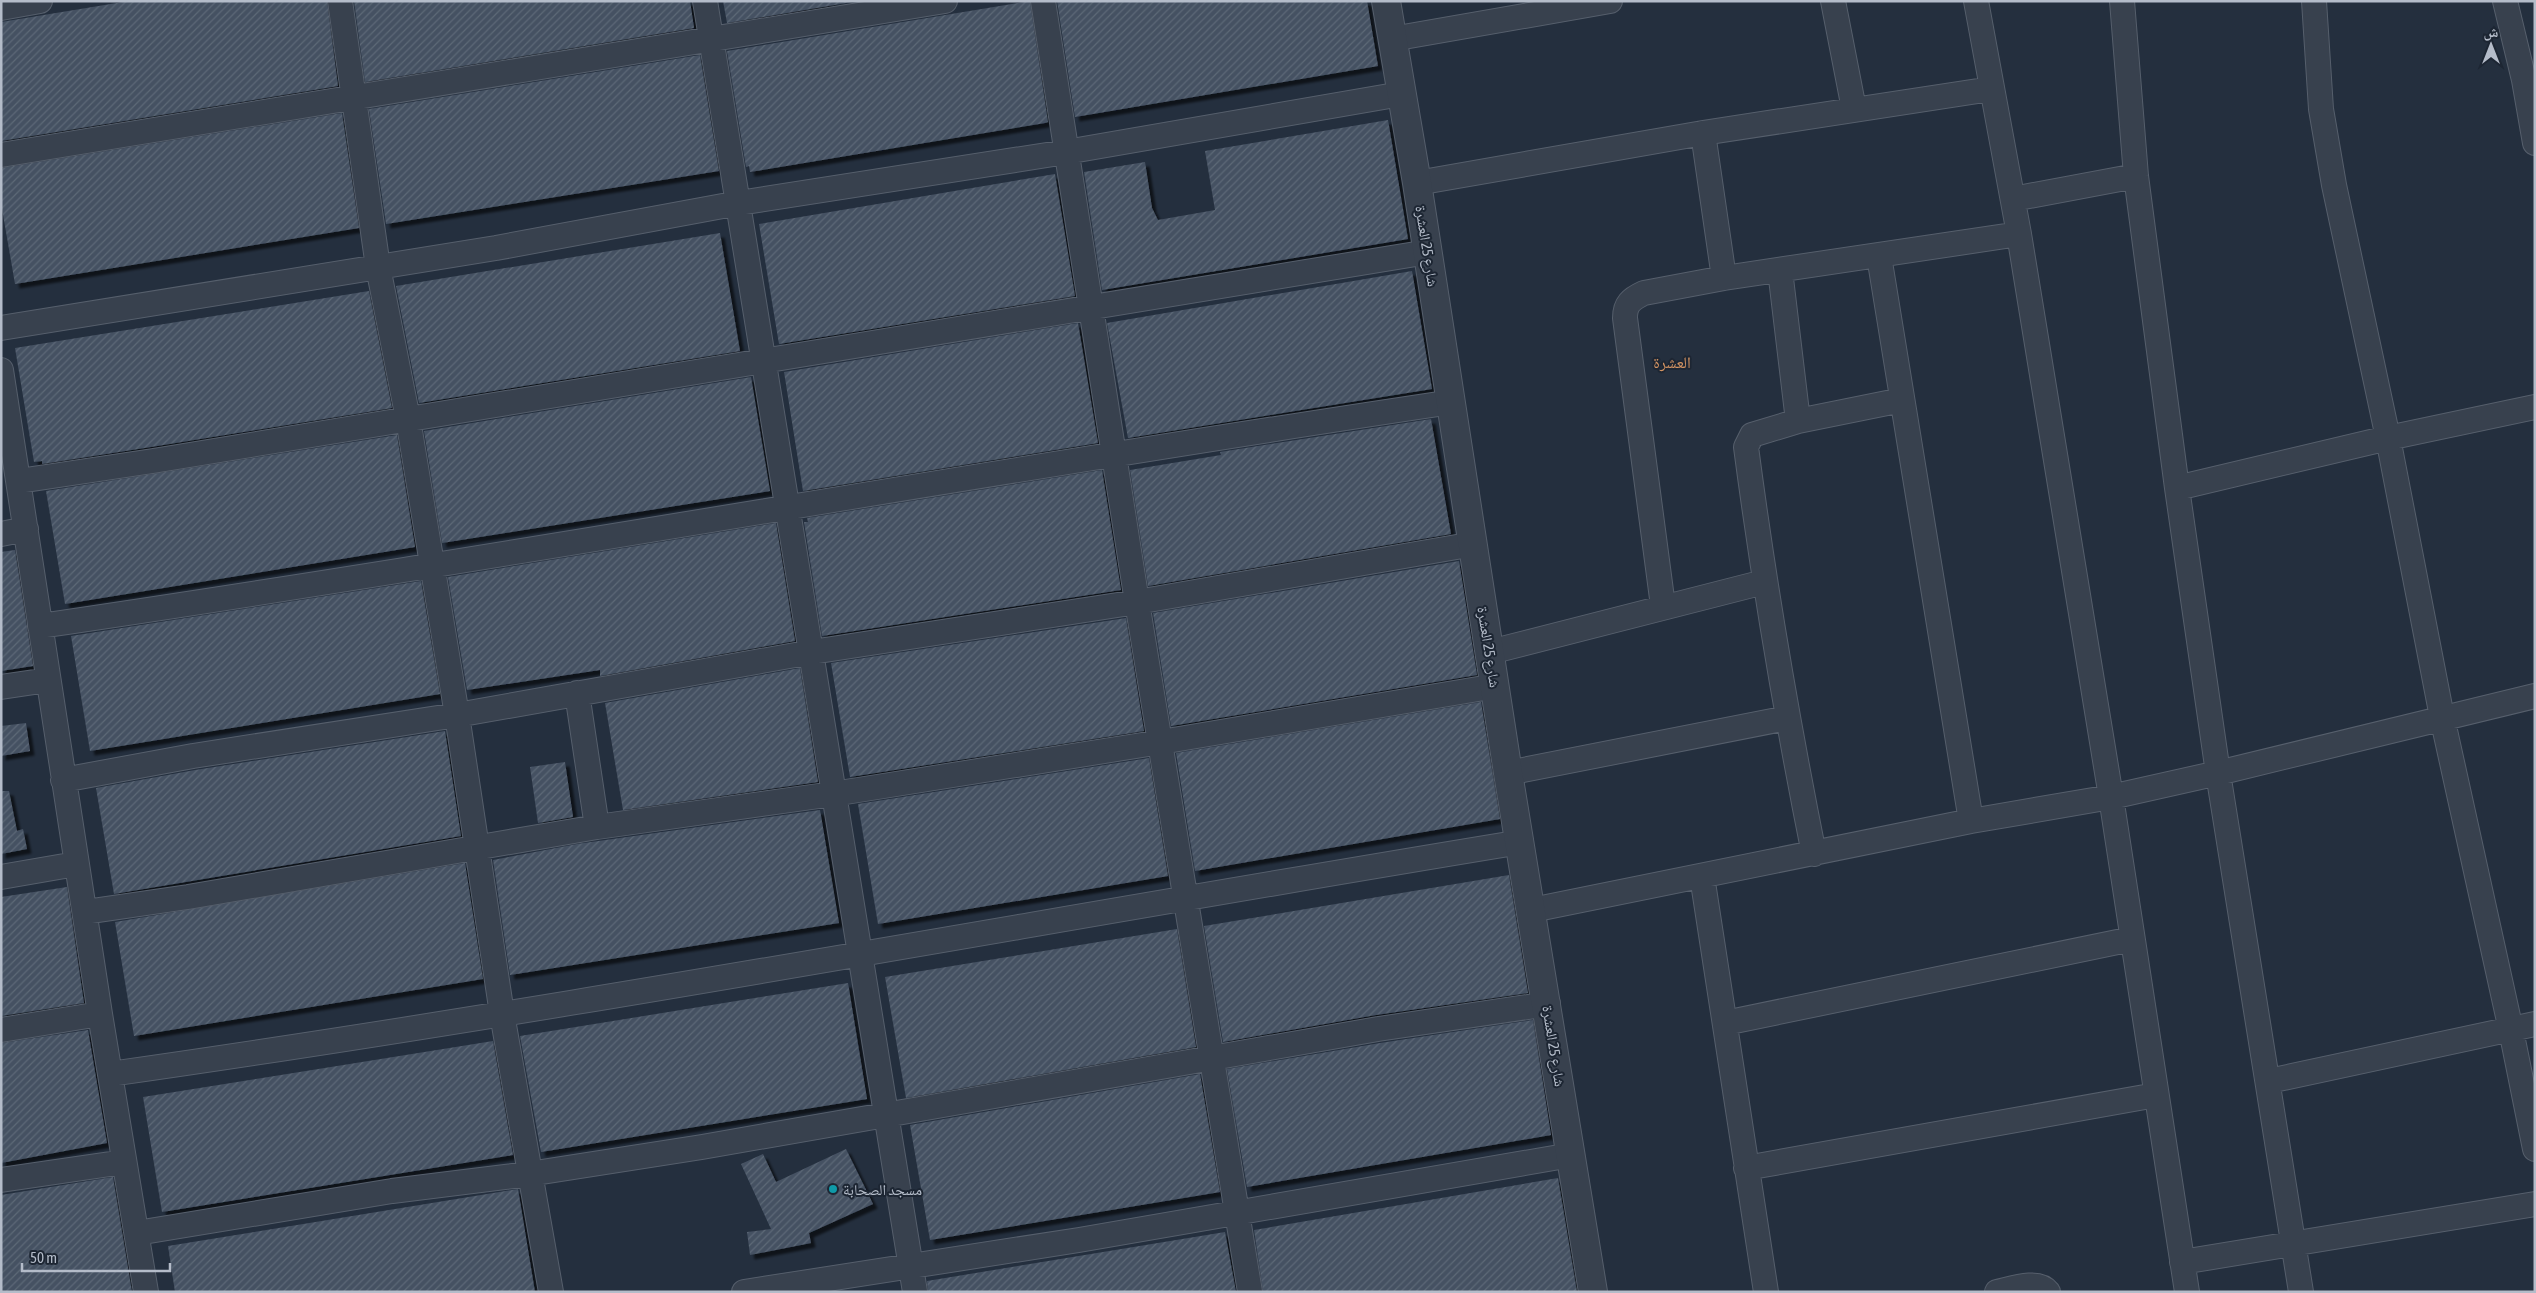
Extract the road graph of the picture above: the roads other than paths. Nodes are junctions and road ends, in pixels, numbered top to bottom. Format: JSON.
{"nodes":[{"id":1,"x":40,"y":1,"type":"edge"},
{"id":2,"x":340,"y":1,"type":"edge"},
{"id":3,"x":705,"y":1,"type":"edge"},
{"id":4,"x":945,"y":1,"type":"edge"},
{"id":5,"x":1043,"y":1,"type":"edge"},
{"id":6,"x":1386,"y":1,"type":"edge"},
{"id":7,"x":1610,"y":1,"type":"edge"},
{"id":8,"x":1833,"y":1,"type":"edge"},
{"id":9,"x":1976,"y":1,"type":"edge"},
{"id":10,"x":2122,"y":1,"type":"edge"},
{"id":11,"x":2314,"y":1,"type":"edge"},
{"id":12,"x":2505,"y":1,"type":"edge"},
{"id":13,"x":1,"y":8,"type":"edge"},
{"id":14,"x":711,"y":40,"type":"junction"},
{"id":15,"x":1392,"y":40,"type":"junction"},
{"id":16,"x":2529,"y":80,"type":"edge"},
{"id":17,"x":1991,"y":89,"type":"junction"},
{"id":18,"x":1401,"y":94,"type":"junction"},
{"id":19,"x":355,"y":98,"type":"junction"},
{"id":20,"x":1854,"y":109,"type":"junction"},
{"id":21,"x":1703,"y":133,"type":"junction"},
{"id":22,"x":2535,"y":143,"type":"edge"},
{"id":23,"x":1066,"y":152,"type":"junction"},
{"id":24,"x":1,"y":155,"type":"edge"},
{"id":25,"x":2136,"y":176,"type":"junction"},
{"id":26,"x":1417,"y":183,"type":"junction"},
{"id":27,"x":2013,"y":199,"type":"junction"},
{"id":28,"x":739,"y":203,"type":"junction"},
{"id":29,"x":2019,"y":234,"type":"junction"},
{"id":30,"x":1428,"y":252,"type":"junction"},
{"id":31,"x":1879,"y":256,"type":"junction"},
{"id":32,"x":378,"y":267,"type":"junction"},
{"id":33,"x":1780,"y":270,"type":"junction"},
{"id":34,"x":1724,"y":278,"type":"junction"},
{"id":35,"x":1090,"y":308,"type":"junction"},
{"id":36,"x":1,"y":328,"type":"edge"},
{"id":37,"x":765,"y":359,"type":"junction"},
{"id":38,"x":2,"y":377,"type":"edge"},
{"id":39,"x":1902,"y":400,"type":"junction"},
{"id":40,"x":1452,"y":402,"type":"junction"},
{"id":41,"x":2535,"y":407,"type":"edge"},
{"id":42,"x":408,"y":419,"type":"junction"},
{"id":43,"x":1798,"y":422,"type":"junction"},
{"id":44,"x":2388,"y":438,"type":"junction"},
{"id":45,"x":1113,"y":456,"type":"junction"},
{"id":46,"x":18,"y":482,"type":"junction"},
{"id":47,"x":2177,"y":488,"type":"junction"},
{"id":48,"x":788,"y":508,"type":"junction"},
{"id":49,"x":26,"y":529,"type":"junction"},
{"id":50,"x":1,"y":534,"type":"edge"},
{"id":51,"x":1474,"y":544,"type":"junction"},
{"id":52,"x":432,"y":567,"type":"junction"},
{"id":53,"x":1764,"y":582,"type":"junction"},
{"id":54,"x":1137,"y":602,"type":"junction"},
{"id":55,"x":1663,"y":606,"type":"junction"},
{"id":56,"x":40,"y":626,"type":"junction"},
{"id":57,"x":812,"y":652,"type":"junction"},
{"id":58,"x":1490,"y":652,"type":"junction"},
{"id":59,"x":48,"y":680,"type":"junction"},
{"id":60,"x":1496,"y":686,"type":"junction"},
{"id":61,"x":1,"y":688,"type":"edge"},
{"id":62,"x":577,"y":694,"type":"junction"},
{"id":63,"x":2535,"y":696,"type":"edge"},
{"id":64,"x":457,"y":715,"type":"junction"},
{"id":65,"x":2442,"y":717,"type":"junction"},
{"id":66,"x":1787,"y":718,"type":"junction"},
{"id":67,"x":1161,"y":742,"type":"junction"},
{"id":68,"x":1508,"y":773,"type":"junction"},
{"id":69,"x":2218,"y":773,"type":"junction"},
{"id":70,"x":63,"y":780,"type":"junction"},
{"id":71,"x":833,"y":794,"type":"junction"},
{"id":72,"x":2111,"y":797,"type":"junction"},
{"id":73,"x":1971,"y":821,"type":"junction"},
{"id":74,"x":597,"y":828,"type":"junction"},
{"id":75,"x":1521,"y":842,"type":"junction"},
{"id":76,"x":477,"y":847,"type":"junction"},
{"id":77,"x":1814,"y":854,"type":"junction"},
{"id":78,"x":76,"y":864,"type":"junction"},
{"id":79,"x":1702,"y":876,"type":"junction"},
{"id":80,"x":1,"y":877,"type":"edge"},
{"id":81,"x":1186,"y":899,"type":"junction"},
{"id":82,"x":1532,"y":910,"type":"junction"},
{"id":83,"x":85,"y":912,"type":"junction"},
{"id":84,"x":2132,"y":939,"type":"junction"},
{"id":85,"x":860,"y":955,"type":"junction"},
{"id":86,"x":1548,"y":1004,"type":"junction"},
{"id":87,"x":100,"y":1014,"type":"junction"},
{"id":88,"x":502,"y":1014,"type":"junction"},
{"id":89,"x":1725,"y":1023,"type":"junction"},
{"id":90,"x":2535,"y":1024,"type":"edge"},
{"id":91,"x":1,"y":1030,"type":"edge"},
{"id":92,"x":2511,"y":1030,"type":"junction"},
{"id":93,"x":1211,"y":1059,"type":"junction"},
{"id":94,"x":110,"y":1074,"type":"junction"},
{"id":95,"x":2269,"y":1081,"type":"junction"},
{"id":96,"x":2156,"y":1095,"type":"junction"},
{"id":97,"x":885,"y":1115,"type":"junction"},
{"id":98,"x":2535,"y":1149,"type":"edge"},
{"id":99,"x":1570,"y":1155,"type":"junction"},
{"id":100,"x":124,"y":1162,"type":"junction"},
{"id":101,"x":1746,"y":1168,"type":"junction"},
{"id":102,"x":529,"y":1174,"type":"junction"},
{"id":103,"x":1,"y":1180,"type":"edge"},
{"id":104,"x":2535,"y":1204,"type":"edge"},
{"id":105,"x":1237,"y":1214,"type":"junction"},
{"id":106,"x":137,"y":1233,"type":"junction"},
{"id":107,"x":2292,"y":1243,"type":"junction"},
{"id":108,"x":2182,"y":1262,"type":"junction"},
{"id":109,"x":911,"y":1266,"type":"junction"},
{"id":110,"x":146,"y":1292,"type":"edge"},
{"id":111,"x":551,"y":1292,"type":"edge"},
{"id":112,"x":744,"y":1292,"type":"edge"},
{"id":113,"x":915,"y":1292,"type":"edge"},
{"id":114,"x":1250,"y":1292,"type":"edge"},
{"id":115,"x":1593,"y":1292,"type":"edge"},
{"id":116,"x":1766,"y":1292,"type":"edge"},
{"id":117,"x":1997,"y":1292,"type":"edge"},
{"id":118,"x":2048,"y":1292,"type":"edge"},
{"id":119,"x":2187,"y":1292,"type":"edge"},
{"id":120,"x":2301,"y":1292,"type":"edge"}],
"edges":[{"from":1,"to":13,"type":"street"},
{"from":2,"to":19,"type":"street"},
{"from":3,"to":14,"type":"street"},
{"from":4,"to":14,"type":"street"},
{"from":5,"to":23,"type":"street"},
{"from":6,"to":15,"type":"street","name":"شارع 25 العشرة"},
{"from":7,"to":15,"type":"street"},
{"from":8,"to":20,"type":"street"},
{"from":9,"to":17,"type":"street"},
{"from":10,"to":25,"type":"street"},
{"from":11,"to":44,"type":"street"},
{"from":12,"to":16,"type":"street"},
{"from":14,"to":19,"type":"street"},
{"from":14,"to":28,"type":"street"},
{"from":15,"to":18,"type":"street","name":"شارع 25 العشرة"},
{"from":16,"to":22,"type":"street"},
{"from":17,"to":20,"type":"street"},
{"from":17,"to":27,"type":"street"},
{"from":18,"to":23,"type":"street"},
{"from":18,"to":26,"type":"street","name":"شارع 25 العشرة"},
{"from":19,"to":24,"type":"street"},
{"from":19,"to":32,"type":"street"},
{"from":20,"to":21,"type":"street"},
{"from":21,"to":26,"type":"street"},
{"from":21,"to":34,"type":"street"},
{"from":23,"to":28,"type":"street"},
{"from":23,"to":35,"type":"street"},
{"from":25,"to":27,"type":"street"},
{"from":25,"to":47,"type":"street"},
{"from":26,"to":30,"type":"street","name":"شارع 25 العشرة"},
{"from":27,"to":29,"type":"street"},
{"from":28,"to":32,"type":"street"},
{"from":28,"to":37,"type":"street"},
{"from":29,"to":31,"type":"street"},
{"from":29,"to":72,"type":"street"},
{"from":30,"to":35,"type":"street"},
{"from":30,"to":40,"type":"street","name":"شارع 25 العشرة"},
{"from":31,"to":33,"type":"street"},
{"from":31,"to":39,"type":"street"},
{"from":32,"to":36,"type":"street"},
{"from":32,"to":42,"type":"street"},
{"from":33,"to":34,"type":"street"},
{"from":33,"to":43,"type":"street"},
{"from":34,"to":55,"type":"street"},
{"from":35,"to":37,"type":"street"},
{"from":35,"to":45,"type":"street"},
{"from":37,"to":42,"type":"street"},
{"from":37,"to":48,"type":"street"},
{"from":38,"to":46,"type":"street"},
{"from":39,"to":43,"type":"street"},
{"from":39,"to":73,"type":"street"},
{"from":40,"to":45,"type":"street"},
{"from":40,"to":51,"type":"street","name":"شارع 25 العشرة"},
{"from":41,"to":44,"type":"street"},
{"from":42,"to":46,"type":"street"},
{"from":42,"to":52,"type":"street"},
{"from":43,"to":53,"type":"street"},
{"from":44,"to":47,"type":"street"},
{"from":44,"to":65,"type":"street"},
{"from":45,"to":48,"type":"street"},
{"from":45,"to":54,"type":"street"},
{"from":46,"to":49,"type":"street"},
{"from":47,"to":69,"type":"street"},
{"from":48,"to":52,"type":"street"},
{"from":48,"to":57,"type":"street"},
{"from":49,"to":50,"type":"street"},
{"from":49,"to":56,"type":"street"},
{"from":51,"to":54,"type":"street"},
{"from":51,"to":58,"type":"street","name":"شارع 25 العشرة"},
{"from":52,"to":56,"type":"street"},
{"from":52,"to":64,"type":"street"},
{"from":53,"to":55,"type":"street"},
{"from":53,"to":66,"type":"street"},
{"from":54,"to":57,"type":"street"},
{"from":54,"to":67,"type":"street"},
{"from":55,"to":58,"type":"street"},
{"from":56,"to":59,"type":"street"},
{"from":57,"to":62,"type":"street"},
{"from":57,"to":71,"type":"street"},
{"from":58,"to":60,"type":"street","name":"شارع 25 العشرة"},
{"from":59,"to":61,"type":"street"},
{"from":59,"to":70,"type":"street"},
{"from":60,"to":67,"type":"street"},
{"from":60,"to":68,"type":"street","name":"شارع 25 العشرة"},
{"from":62,"to":64,"type":"street"},
{"from":62,"to":74,"type":"street"},
{"from":63,"to":65,"type":"street"},
{"from":64,"to":70,"type":"street"},
{"from":64,"to":76,"type":"street"},
{"from":65,"to":69,"type":"street"},
{"from":65,"to":92,"type":"street"},
{"from":66,"to":68,"type":"street"},
{"from":66,"to":77,"type":"street"},
{"from":67,"to":71,"type":"street"},
{"from":67,"to":81,"type":"street"},
{"from":68,"to":75,"type":"street","name":"شارع 25 العشرة"},
{"from":69,"to":72,"type":"street"},
{"from":69,"to":95,"type":"street"},
{"from":70,"to":78,"type":"street"},
{"from":71,"to":74,"type":"street"},
{"from":71,"to":85,"type":"street"},
{"from":72,"to":73,"type":"street"},
{"from":72,"to":84,"type":"street"},
{"from":73,"to":77,"type":"street"},
{"from":74,"to":76,"type":"street"},
{"from":75,"to":81,"type":"street"},
{"from":75,"to":82,"type":"street","name":"شارع 25 العشرة"},
{"from":76,"to":83,"type":"street"},
{"from":76,"to":88,"type":"street"},
{"from":77,"to":79,"type":"street"},
{"from":78,"to":80,"type":"street"},
{"from":78,"to":83,"type":"street"},
{"from":79,"to":82,"type":"street"},
{"from":79,"to":89,"type":"street"},
{"from":81,"to":85,"type":"street"},
{"from":81,"to":93,"type":"street"},
{"from":82,"to":86,"type":"street","name":"شارع 25 العشرة"},
{"from":83,"to":87,"type":"street"},
{"from":84,"to":89,"type":"street"},
{"from":84,"to":96,"type":"street"},
{"from":85,"to":88,"type":"street"},
{"from":85,"to":97,"type":"street"},
{"from":86,"to":93,"type":"street"},
{"from":86,"to":99,"type":"street","name":"شارع 25 العشرة"},
{"from":87,"to":91,"type":"street"},
{"from":87,"to":94,"type":"street"},
{"from":88,"to":94,"type":"street"},
{"from":88,"to":102,"type":"street"},
{"from":89,"to":101,"type":"street"},
{"from":90,"to":92,"type":"street"},
{"from":92,"to":95,"type":"street"},
{"from":92,"to":98,"type":"street"},
{"from":93,"to":97,"type":"street"},
{"from":93,"to":105,"type":"street"},
{"from":94,"to":100,"type":"street"},
{"from":95,"to":107,"type":"street"},
{"from":96,"to":101,"type":"street"},
{"from":96,"to":108,"type":"street"},
{"from":97,"to":102,"type":"street"},
{"from":97,"to":109,"type":"street"},
{"from":99,"to":105,"type":"street"},
{"from":99,"to":115,"type":"street","name":"شارع 25 العشرة"},
{"from":100,"to":103,"type":"street"},
{"from":100,"to":106,"type":"street"},
{"from":101,"to":116,"type":"street"},
{"from":102,"to":106,"type":"street"},
{"from":102,"to":111,"type":"street"},
{"from":104,"to":107,"type":"street"},
{"from":105,"to":109,"type":"street"},
{"from":105,"to":114,"type":"street"},
{"from":106,"to":110,"type":"street"},
{"from":107,"to":108,"type":"street"},
{"from":107,"to":120,"type":"street"},
{"from":108,"to":119,"type":"street"},
{"from":109,"to":112,"type":"street"},
{"from":109,"to":113,"type":"street"},
{"from":117,"to":118,"type":"street"}]}
